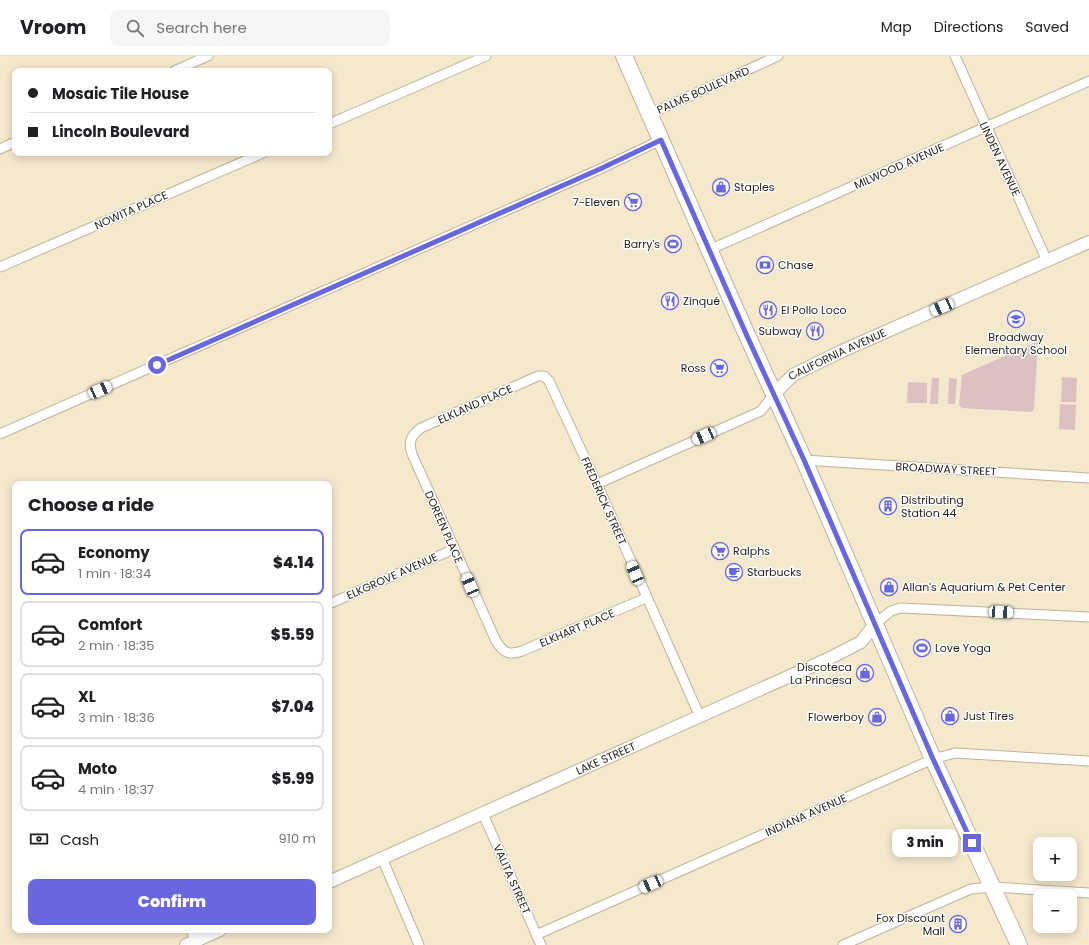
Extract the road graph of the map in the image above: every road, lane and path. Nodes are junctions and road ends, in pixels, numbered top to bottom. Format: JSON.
{"nodes":[{"id":1,"x":208,"y":56,"type":"edge"},
{"id":2,"x":486,"y":56,"type":"edge"},
{"id":3,"x":624,"y":56,"type":"edge"},
{"id":4,"x":778,"y":56,"type":"edge"},
{"id":5,"x":955,"y":56,"type":"edge"},
{"id":6,"x":181,"y":68,"type":"edge"},
{"id":7,"x":1089,"y":81,"type":"edge"},
{"id":8,"x":650,"y":114,"type":"junction"},
{"id":9,"x":332,"y":123,"type":"edge"},
{"id":10,"x":986,"y":127,"type":"junction"},
{"id":11,"x":661,"y":140,"type":"junction"},
{"id":12,"x":12,"y":143,"type":"edge"},
{"id":13,"x":0,"y":149,"type":"edge"},
{"id":14,"x":256,"y":156,"type":"edge"},
{"id":15,"x":1089,"y":242,"type":"edge"},
{"id":16,"x":709,"y":250,"type":"junction"},
{"id":17,"x":1047,"y":261,"type":"junction"},
{"id":18,"x":0,"y":267,"type":"edge"},
{"id":19,"x":544,"y":376,"type":"joint"},
{"id":20,"x":773,"y":395,"type":"junction"},
{"id":21,"x":0,"y":434,"type":"edge"},
{"id":22,"x":410,"y":440,"type":"joint"},
{"id":23,"x":804,"y":460,"type":"junction"},
{"id":24,"x":1089,"y":478,"type":"edge"},
{"id":25,"x":597,"y":484,"type":"junction"},
{"id":26,"x":454,"y":549,"type":"junction"},
{"id":27,"x":646,"y":598,"type":"junction"},
{"id":28,"x":332,"y":603,"type":"edge"},
{"id":29,"x":1089,"y":617,"type":"edge"},
{"id":30,"x":875,"y":624,"type":"junction"},
{"id":31,"x":507,"y":653,"type":"joint"},
{"id":32,"x":700,"y":717,"type":"junction"},
{"id":33,"x":933,"y":759,"type":"junction"},
{"id":34,"x":1089,"y":761,"type":"edge"},
{"id":35,"x":483,"y":814,"type":"junction"},
{"id":36,"x":382,"y":858,"type":"junction"},
{"id":37,"x":332,"y":881,"type":"edge"},
{"id":38,"x":992,"y":887,"type":"junction"},
{"id":39,"x":1089,"y":893,"type":"edge"},
{"id":40,"x":212,"y":933,"type":"edge"},
{"id":41,"x":536,"y":935,"type":"junction"},
{"id":42,"x":192,"y":940,"type":"edge"},
{"id":43,"x":419,"y":945,"type":"edge"},
{"id":44,"x":541,"y":945,"type":"edge"},
{"id":45,"x":843,"y":945,"type":"edge"},
{"id":46,"x":1019,"y":945,"type":"edge"}],
"edges":[{"from":1,"to":6,"type":"street"},
{"from":2,"to":9,"type":"street"},
{"from":3,"to":8,"type":"highway"},
{"from":4,"to":8,"type":"street","name":"PALMS BOULEVARD"},
{"from":5,"to":10,"type":"street","name":"LINDEN AVENUE"},
{"from":7,"to":10,"type":"street","name":"MILWOOD AVENUE"},
{"from":8,"to":11,"type":"highway"},
{"from":10,"to":16,"type":"street","name":"MILWOOD AVENUE"},
{"from":10,"to":17,"type":"street","name":"LINDEN AVENUE"},
{"from":11,"to":16,"type":"highway"},
{"from":11,"to":21,"type":"street"},
{"from":12,"to":13,"type":"street"},
{"from":14,"to":18,"type":"street","name":"NOWITA PLACE"},
{"from":15,"to":17,"type":"street","name":"CALIFORNIA AVENUE"},
{"from":16,"to":20,"type":"highway"},
{"from":17,"to":20,"type":"street","name":"CALIFORNIA AVENUE"},
{"from":19,"to":22,"type":"street","name":"ELKLAND PLACE"},
{"from":19,"to":25,"type":"street","name":"FREDERICK STREET"},
{"from":20,"to":23,"type":"highway"},
{"from":20,"to":25,"type":"street","name":"CALIFORNIA AVENUE"},
{"from":22,"to":26,"type":"street","name":"DOREEN PLACE"},
{"from":23,"to":24,"type":"street","name":"BROADWAY STREET"},
{"from":23,"to":30,"type":"highway"},
{"from":25,"to":27,"type":"street","name":"FREDERICK STREET"},
{"from":26,"to":28,"type":"street","name":"ELKGROVE AVENUE"},
{"from":26,"to":31,"type":"street","name":"DOREEN PLACE"},
{"from":27,"to":31,"type":"street","name":"ELKHART PLACE"},
{"from":27,"to":32,"type":"street","name":"FREDERICK STREET"},
{"from":29,"to":30,"type":"street"},
{"from":30,"to":32,"type":"street","name":"LAKE STREET"},
{"from":30,"to":33,"type":"highway"},
{"from":32,"to":35,"type":"street","name":"LAKE STREET"},
{"from":33,"to":34,"type":"street","name":"INDIANA AVENUE"},
{"from":33,"to":38,"type":"highway"},
{"from":33,"to":41,"type":"street","name":"INDIANA AVENUE"},
{"from":35,"to":36,"type":"street","name":"LAKE STREET"},
{"from":35,"to":41,"type":"street","name":"VALITA STREET"},
{"from":36,"to":37,"type":"street","name":"LAKE STREET"},
{"from":36,"to":43,"type":"street"},
{"from":38,"to":39,"type":"street"},
{"from":38,"to":45,"type":"street"},
{"from":38,"to":46,"type":"highway"},
{"from":40,"to":42,"type":"street"},
{"from":41,"to":44,"type":"street","name":"VALITA STREET"}]}
